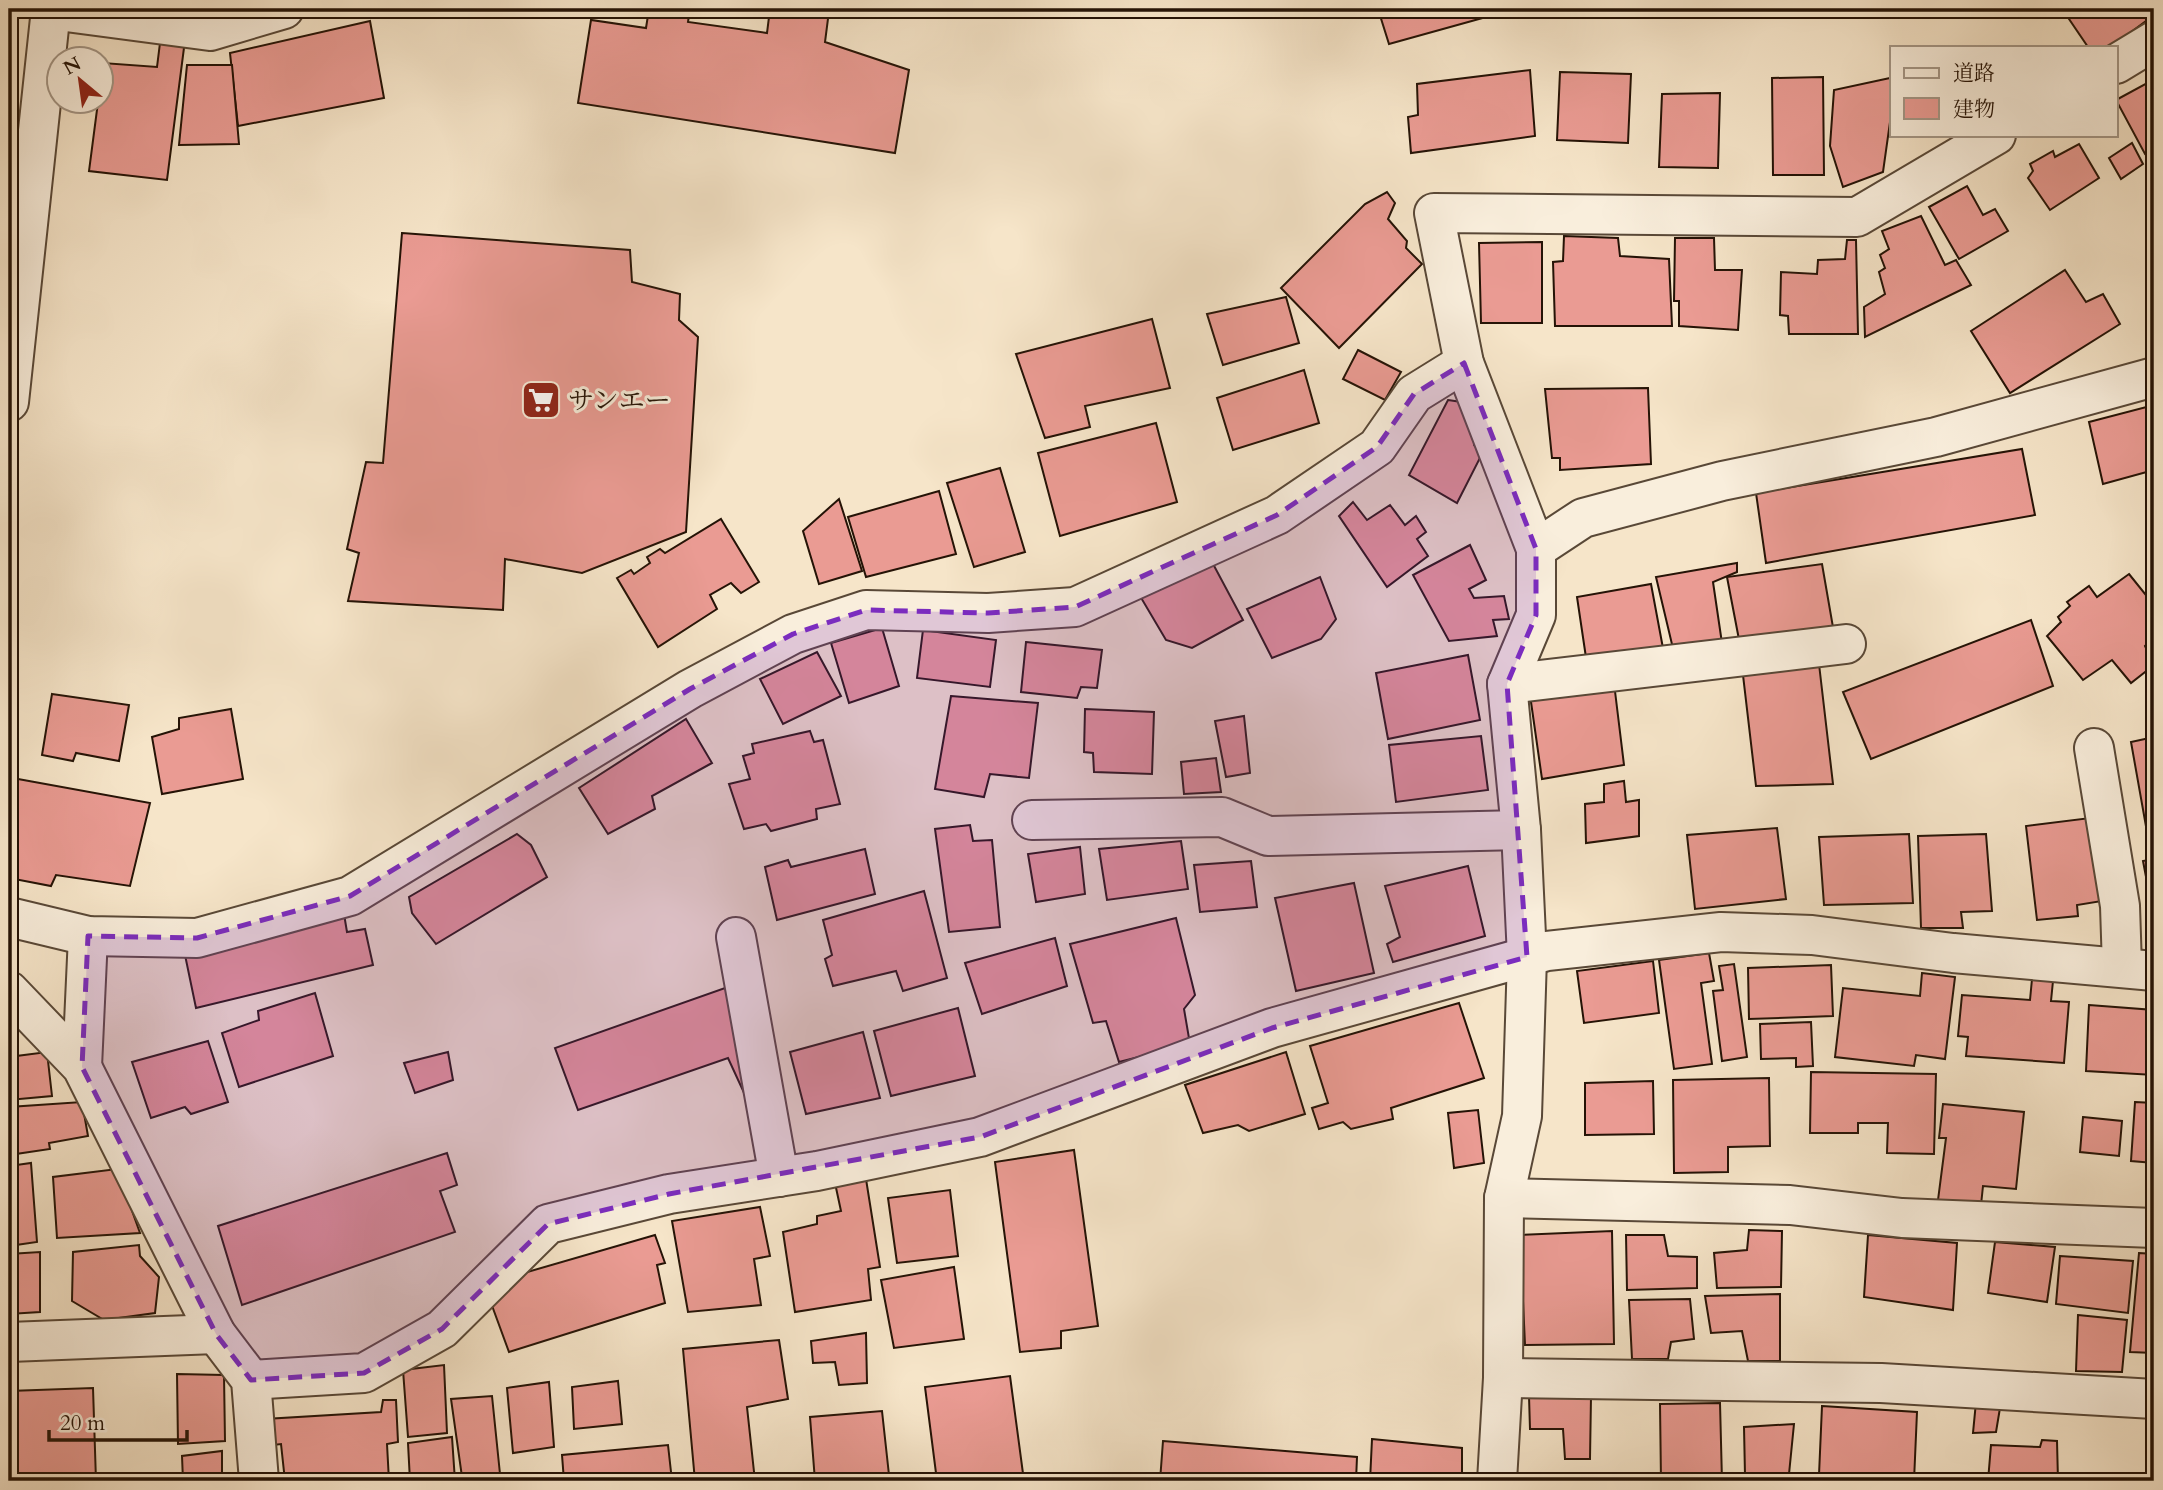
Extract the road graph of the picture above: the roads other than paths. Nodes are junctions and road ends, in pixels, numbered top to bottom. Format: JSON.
{"nodes":[{"id":1,"x":51,"y":9,"type":"edge"},
{"id":2,"x":284,"y":9,"type":"edge"},
{"id":3,"x":2154,"y":41,"type":"edge"},
{"id":4,"x":2118,"y":63,"type":"edge"},
{"id":5,"x":1994,"y":136,"type":"edge"},
{"id":6,"x":23,"y":153,"type":"edge"},
{"id":7,"x":13,"y":340,"type":"edge"},
{"id":8,"x":1464,"y":363,"type":"junction"},
{"id":9,"x":2154,"y":377,"type":"edge"},
{"id":10,"x":9,"y":402,"type":"edge"},
{"id":11,"x":1536,"y":550,"type":"junction"},
{"id":12,"x":1846,"y":644,"type":"dead end"},
{"id":13,"x":1507,"y":684,"type":"junction"},
{"id":14,"x":2094,"y":748,"type":"dead end"},
{"id":15,"x":1032,"y":820,"type":"dead end"},
{"id":16,"x":1521,"y":831,"type":"junction"},
{"id":17,"x":9,"y":917,"type":"edge"},
{"id":18,"x":88,"y":936,"type":"junction"},
{"id":19,"x":736,"y":937,"type":"dead end"},
{"id":20,"x":1527,"y":957,"type":"junction"},
{"id":21,"x":2138,"y":969,"type":"edge"},
{"id":22,"x":9,"y":991,"type":"edge"},
{"id":23,"x":82,"y":1067,"type":"junction"},
{"id":24,"x":779,"y":1177,"type":"junction"},
{"id":25,"x":1504,"y":1198,"type":"junction"},
{"id":26,"x":2154,"y":1228,"type":"edge"},
{"id":27,"x":216,"y":1334,"type":"junction"},
{"id":28,"x":9,"y":1342,"type":"edge"},
{"id":29,"x":1503,"y":1378,"type":"junction"},
{"id":30,"x":251,"y":1380,"type":"junction"},
{"id":31,"x":2154,"y":1399,"type":"edge"},
{"id":32,"x":259,"y":1481,"type":"edge"},
{"id":33,"x":1497,"y":1481,"type":"edge"}],
"edges":[{"from":1,"to":2,"type":"street"},
{"from":1,"to":6,"type":"street"},
{"from":3,"to":4,"type":"street"},
{"from":5,"to":8,"type":"street"},
{"from":6,"to":7,"type":"street"},
{"from":7,"to":10,"type":"street"},
{"from":8,"to":11,"type":"street"},
{"from":8,"to":18,"type":"street"},
{"from":9,"to":11,"type":"street"},
{"from":11,"to":13,"type":"street"},
{"from":12,"to":13,"type":"street"},
{"from":13,"to":16,"type":"street"},
{"from":14,"to":21,"type":"street"},
{"from":15,"to":16,"type":"street"},
{"from":16,"to":20,"type":"street"},
{"from":17,"to":18,"type":"street"},
{"from":18,"to":23,"type":"street"},
{"from":19,"to":24,"type":"street"},
{"from":20,"to":21,"type":"street"},
{"from":20,"to":24,"type":"street"},
{"from":20,"to":25,"type":"street"},
{"from":22,"to":23,"type":"street"},
{"from":23,"to":27,"type":"street"},
{"from":24,"to":30,"type":"street"},
{"from":25,"to":26,"type":"street"},
{"from":25,"to":29,"type":"street"},
{"from":27,"to":28,"type":"street"},
{"from":27,"to":30,"type":"street"},
{"from":29,"to":31,"type":"street"},
{"from":29,"to":33,"type":"street"},
{"from":30,"to":32,"type":"street"}]}
